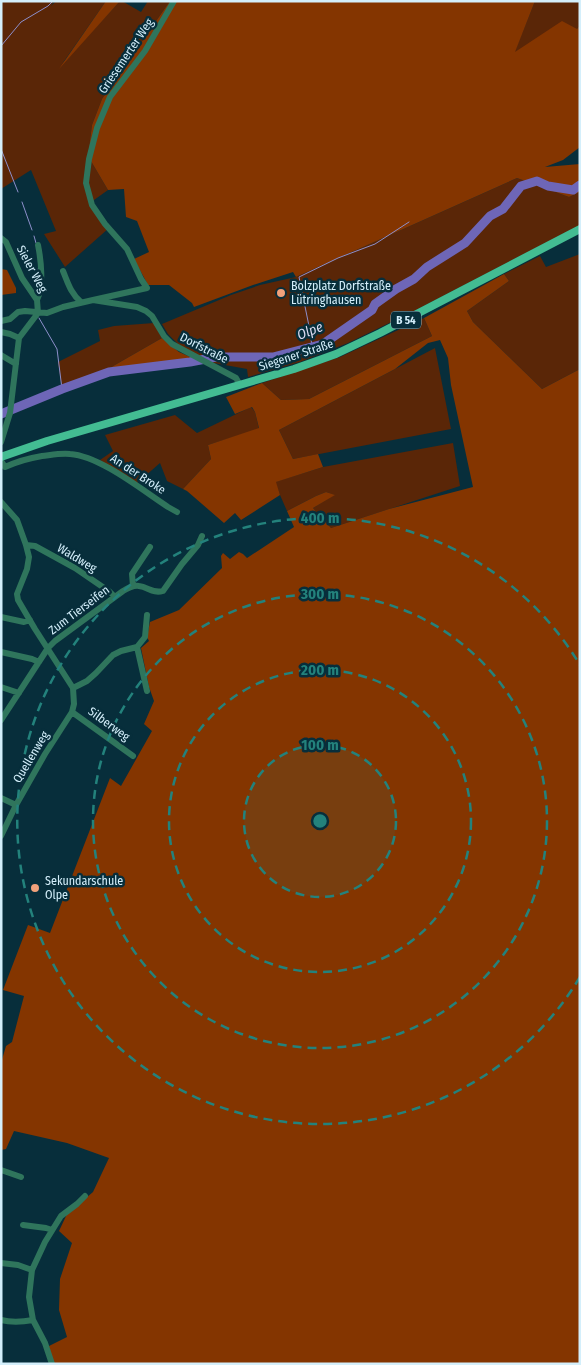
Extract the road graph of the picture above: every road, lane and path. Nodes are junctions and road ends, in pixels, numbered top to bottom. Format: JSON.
{"nodes":[{"id":1,"x":174,"y":1,"type":"edge"},
{"id":2,"x":580,"y":229,"type":"edge"},
{"id":3,"x":1,"y":238,"type":"edge"},
{"id":4,"x":38,"y":246,"type":"dead end"},
{"id":5,"x":63,"y":271,"type":"dead end"},
{"id":6,"x":37,"y":300,"type":"junction"},
{"id":7,"x":92,"y":300,"type":"junction"},
{"id":8,"x":81,"y":302,"type":"junction"},
{"id":9,"x":38,"y":313,"type":"junction"},
{"id":10,"x":1,"y":321,"type":"edge"},
{"id":11,"x":1,"y":332,"type":"edge"},
{"id":12,"x":19,"y":338,"type":"junction"},
{"id":13,"x":1,"y":355,"type":"edge"},
{"id":14,"x":16,"y":364,"type":"junction"},
{"id":15,"x":240,"y":384,"type":"junction"},
{"id":16,"x":1,"y":442,"type":"edge"},
{"id":17,"x":1,"y":457,"type":"edge"},
{"id":18,"x":3,"y":467,"type":"edge"},
{"id":19,"x":1,"y":502,"type":"edge"},
{"id":20,"x":177,"y":512,"type":"dead end"},
{"id":21,"x":202,"y":536,"type":"dead end"},
{"id":22,"x":26,"y":545,"type":"junction"},
{"id":23,"x":150,"y":547,"type":"dead end"},
{"id":24,"x":133,"y":586,"type":"junction"},
{"id":25,"x":114,"y":596,"type":"junction"},
{"id":26,"x":147,"y":615,"type":"dead end"},
{"id":27,"x":1,"y":617,"type":"edge"},
{"id":28,"x":30,"y":620,"type":"junction"},
{"id":29,"x":137,"y":647,"type":"junction"},
{"id":30,"x":48,"y":648,"type":"junction"},
{"id":31,"x":1,"y":652,"type":"edge"},
{"id":32,"x":39,"y":662,"type":"junction"},
{"id":33,"x":1,"y":687,"type":"edge"},
{"id":34,"x":73,"y":688,"type":"junction"},
{"id":35,"x":148,"y":691,"type":"dead end"},
{"id":36,"x":19,"y":693,"type":"junction"},
{"id":37,"x":72,"y":712,"type":"junction"},
{"id":38,"x":1,"y":720,"type":"edge"},
{"id":39,"x":133,"y":756,"type":"dead end"},
{"id":40,"x":1,"y":798,"type":"edge"},
{"id":41,"x":16,"y":805,"type":"junction"},
{"id":42,"x":1,"y":836,"type":"edge"},
{"id":43,"x":1,"y":1170,"type":"edge"},
{"id":44,"x":21,"y":1177,"type":"dead end"},
{"id":45,"x":85,"y":1196,"type":"dead end"},
{"id":46,"x":23,"y":1225,"type":"dead end"},
{"id":47,"x":52,"y":1230,"type":"junction"},
{"id":48,"x":1,"y":1263,"type":"edge"},
{"id":49,"x":32,"y":1270,"type":"junction"},
{"id":50,"x":1,"y":1320,"type":"edge"},
{"id":51,"x":33,"y":1320,"type":"junction"},
{"id":52,"x":52,"y":1364,"type":"edge"}],
"edges":[{"from":1,"to":7,"type":"street","name":"Griesemerter Weg"},
{"from":2,"to":15,"type":"main road","name":"Siegener Straße","number":"B 54"},
{"from":3,"to":6,"type":"street","name":"Sieler Weg"},
{"from":4,"to":6,"type":"street"},
{"from":5,"to":8,"type":"street"},
{"from":6,"to":9,"type":"street","name":"Sieler Weg"},
{"from":7,"to":8,"type":"street","name":"Dorfstraße"},
{"from":7,"to":15,"type":"street","name":"Dorfstraße"},
{"from":8,"to":9,"type":"street","name":"Dorfstraße"},
{"from":9,"to":10,"type":"street","name":"Dorfstraße"},
{"from":9,"to":12,"type":"street"},
{"from":11,"to":12,"type":"street"},
{"from":12,"to":14,"type":"street"},
{"from":13,"to":14,"type":"street"},
{"from":14,"to":16,"type":"street"},
{"from":15,"to":17,"type":"main road","name":"Siegener Straße","number":"B 54"},
{"from":18,"to":20,"type":"street","name":"An der Broke"},
{"from":19,"to":22,"type":"street"},
{"from":21,"to":24,"type":"street"},
{"from":22,"to":25,"type":"street","name":"Waldweg"},
{"from":22,"to":28,"type":"street"},
{"from":23,"to":24,"type":"street"},
{"from":24,"to":25,"type":"street","name":"Zum Tierseifen"},
{"from":25,"to":30,"type":"street","name":"Zum Tierseifen"},
{"from":26,"to":29,"type":"street"},
{"from":27,"to":28,"type":"street"},
{"from":28,"to":30,"type":"street"},
{"from":29,"to":34,"type":"street"},
{"from":29,"to":35,"type":"street"},
{"from":30,"to":32,"type":"street","name":"Zum Tierseifen"},
{"from":30,"to":34,"type":"street"},
{"from":31,"to":32,"type":"street"},
{"from":32,"to":36,"type":"street","name":"Zum Tierseifen"},
{"from":33,"to":36,"type":"street"},
{"from":34,"to":37,"type":"street"},
{"from":36,"to":38,"type":"street","name":"Zum Tierseifen"},
{"from":37,"to":39,"type":"street","name":"Silberweg"},
{"from":37,"to":41,"type":"street","name":"Quellenweg"},
{"from":40,"to":41,"type":"street"},
{"from":41,"to":42,"type":"street","name":"Quellenweg"},
{"from":43,"to":44,"type":"street"},
{"from":45,"to":47,"type":"street"},
{"from":46,"to":47,"type":"street"},
{"from":47,"to":49,"type":"street"},
{"from":48,"to":49,"type":"street"},
{"from":49,"to":51,"type":"street"},
{"from":50,"to":51,"type":"street"},
{"from":51,"to":52,"type":"street"}]}
